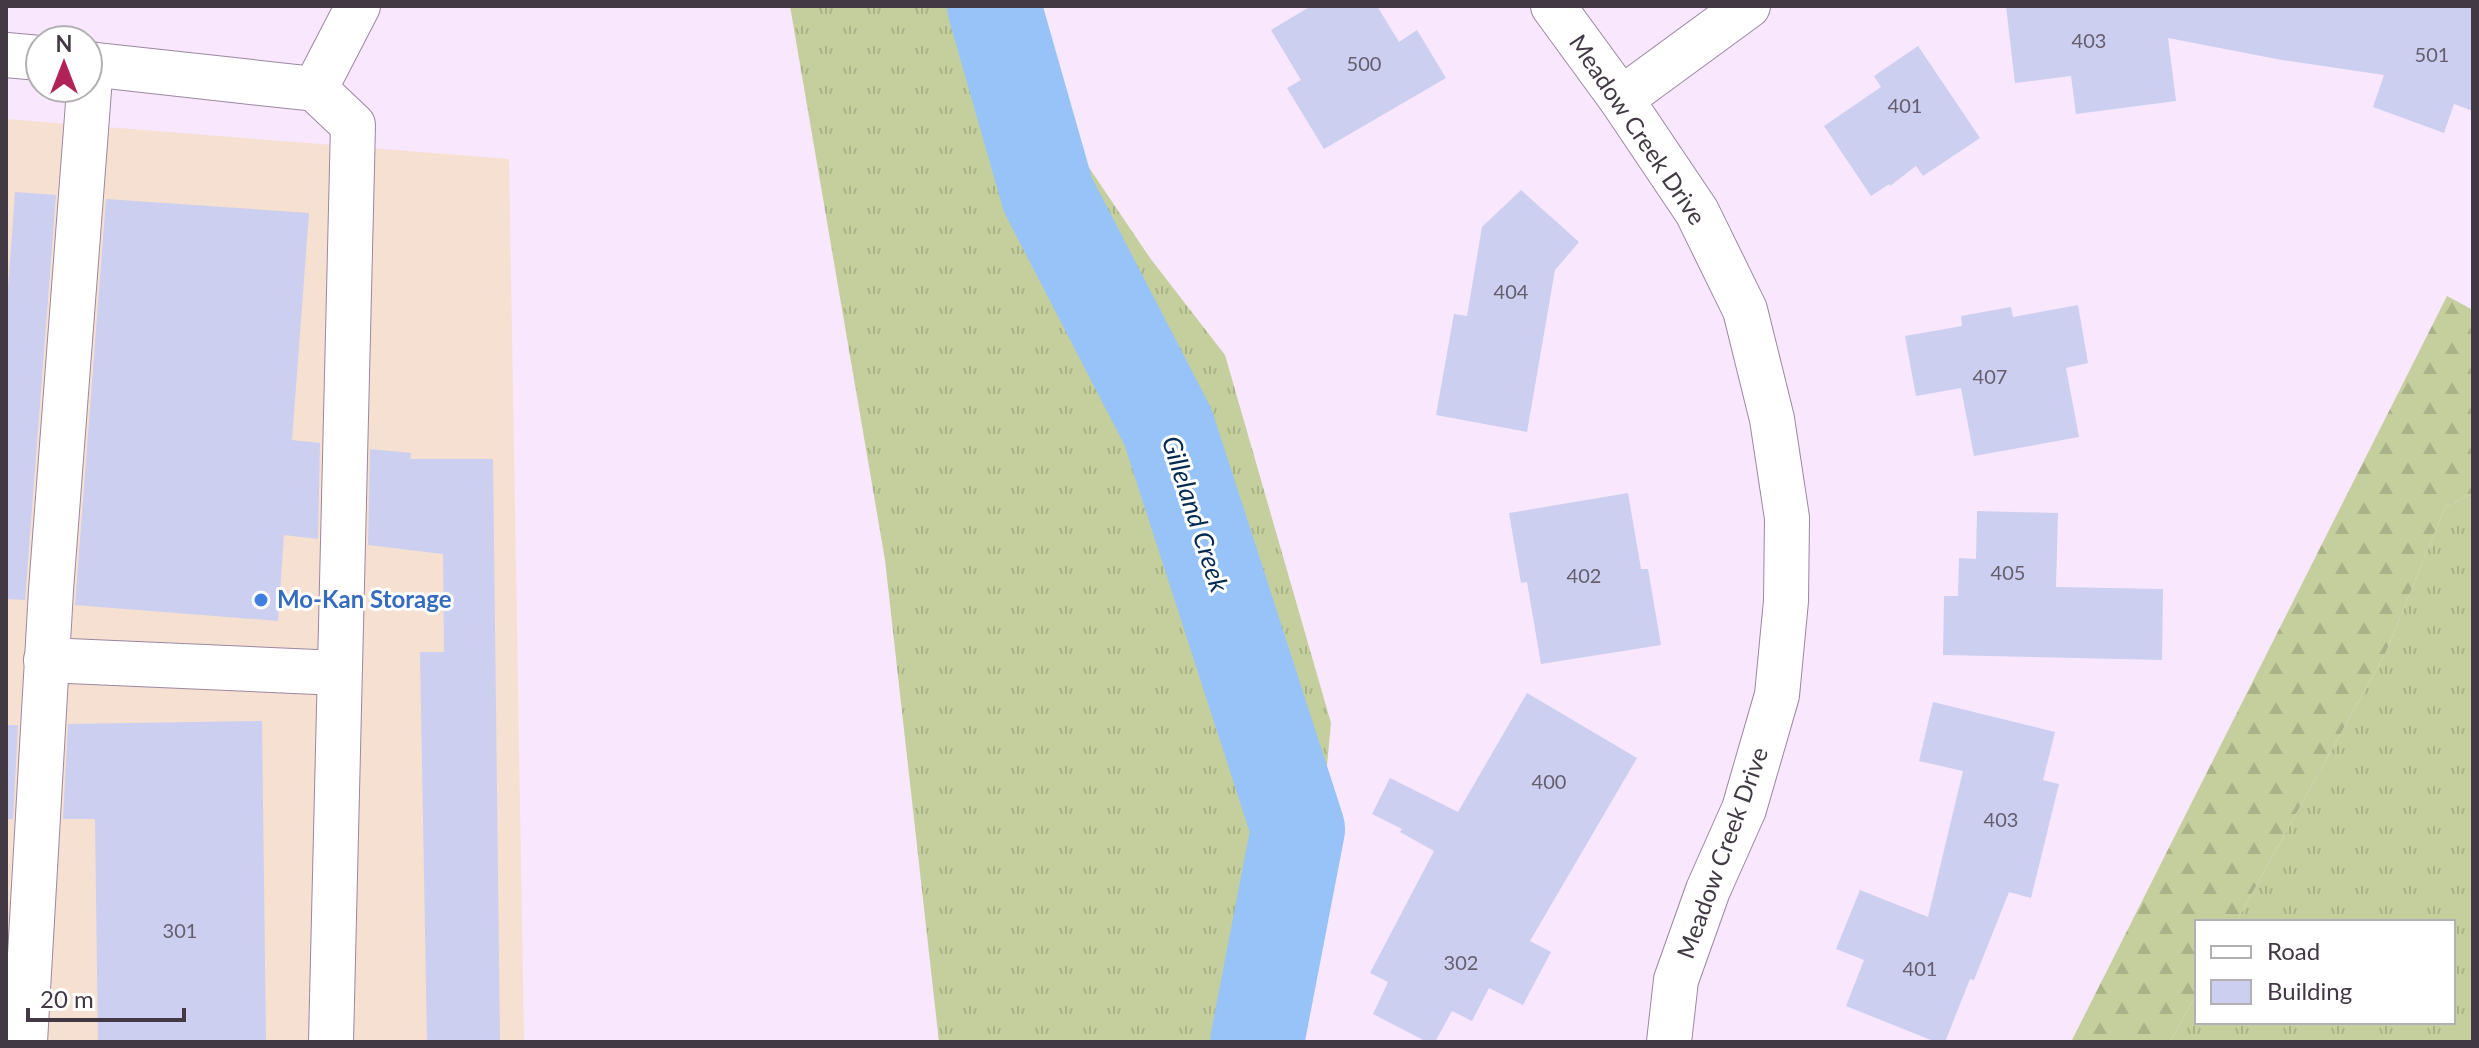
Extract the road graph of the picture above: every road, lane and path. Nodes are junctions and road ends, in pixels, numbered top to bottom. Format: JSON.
{"nodes":[{"id":1,"x":358,"y":6,"type":"edge"},
{"id":2,"x":1553,"y":6,"type":"edge"},
{"id":3,"x":1748,"y":6,"type":"edge"},
{"id":4,"x":104,"y":66,"type":"edge"},
{"id":5,"x":315,"y":89,"type":"junction"},
{"id":6,"x":1621,"y":99,"type":"junction"},
{"id":7,"x":86,"y":104,"type":"edge"},
{"id":8,"x":46,"y":660,"type":"junction"},
{"id":9,"x":339,"y":673,"type":"junction"},
{"id":10,"x":25,"y":1042,"type":"edge"},
{"id":11,"x":331,"y":1042,"type":"edge"},
{"id":12,"x":1669,"y":1042,"type":"edge"}],
"edges":[{"from":1,"to":5,"type":"street"},
{"from":2,"to":6,"type":"street","name":"Meadow Creek Drive"},
{"from":3,"to":6,"type":"street"},
{"from":4,"to":5,"type":"street"},
{"from":5,"to":9,"type":"street"},
{"from":6,"to":12,"type":"street","name":"Meadow Creek Drive"},
{"from":7,"to":8,"type":"street"},
{"from":8,"to":9,"type":"street"},
{"from":8,"to":10,"type":"street"},
{"from":9,"to":11,"type":"street"}]}
